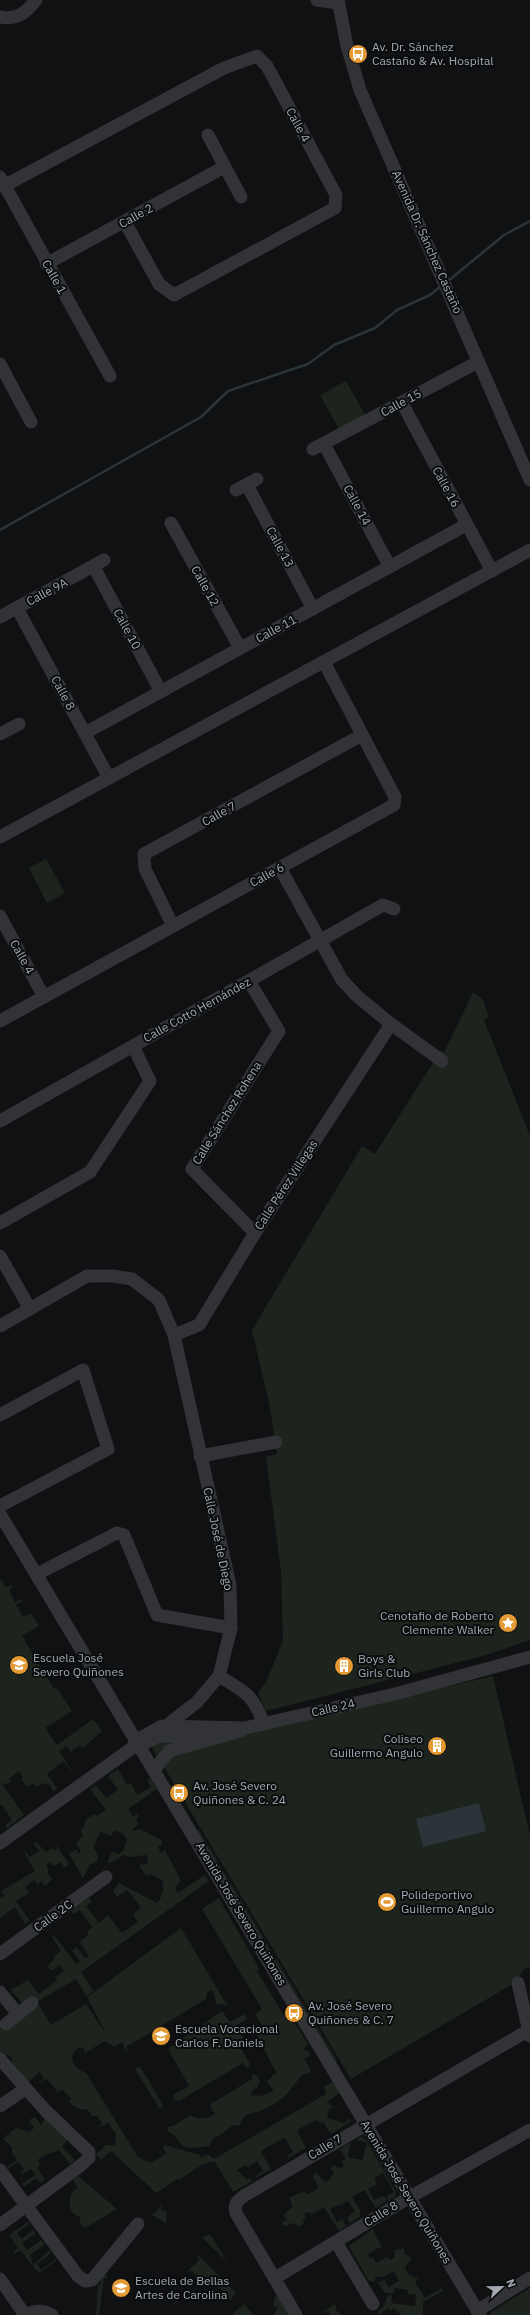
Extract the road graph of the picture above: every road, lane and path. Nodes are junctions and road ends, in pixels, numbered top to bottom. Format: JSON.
{"nodes":[{"id":1,"x":36,"y":0,"type":"edge"},
{"id":2,"x":317,"y":0,"type":"edge"},
{"id":3,"x":338,"y":1,"type":"edge"},
{"id":4,"x":0,"y":17,"type":"edge"},
{"id":5,"x":208,"y":135,"type":"dead end"},
{"id":6,"x":224,"y":167,"type":"junction"},
{"id":7,"x":2,"y":182,"type":"edge"},
{"id":8,"x":241,"y":197,"type":"dead end"},
{"id":9,"x":125,"y":222,"type":"junction"},
{"id":10,"x":46,"y":264,"type":"junction"},
{"id":11,"x":478,"y":362,"type":"junction"},
{"id":12,"x":0,"y":364,"type":"edge"},
{"id":13,"x":110,"y":376,"type":"dead end"},
{"id":14,"x":5,"y":386,"type":"edge"},
{"id":15,"x":402,"y":403,"type":"junction"},
{"id":16,"x":31,"y":422,"type":"dead end"},
{"id":17,"x":318,"y":446,"type":"joint"},
{"id":18,"x":530,"y":480,"type":"edge"},
{"id":19,"x":247,"y":485,"type":"dead end"},
{"id":20,"x":172,"y":523,"type":"dead end"},
{"id":21,"x":466,"y":525,"type":"junction"},
{"id":22,"x":530,"y":550,"type":"edge"},
{"id":23,"x":99,"y":564,"type":"joint"},
{"id":24,"x":390,"y":566,"type":"junction"},
{"id":25,"x":492,"y":570,"type":"junction"},
{"id":26,"x":17,"y":608,"type":"junction"},
{"id":27,"x":313,"y":609,"type":"junction"},
{"id":28,"x":0,"y":617,"type":"edge"},
{"id":29,"x":240,"y":648,"type":"junction"},
{"id":30,"x":324,"y":662,"type":"junction"},
{"id":31,"x":161,"y":692,"type":"junction"},
{"id":32,"x":19,"y":724,"type":"dead end"},
{"id":33,"x":85,"y":733,"type":"junction"},
{"id":34,"x":0,"y":734,"type":"edge"},
{"id":35,"x":362,"y":735,"type":"junction"},
{"id":36,"x":109,"y":778,"type":"junction"},
{"id":37,"x":0,"y":837,"type":"edge"},
{"id":38,"x":280,"y":868,"type":"junction"},
{"id":39,"x":394,"y":909,"type":"dead end"},
{"id":40,"x":0,"y":916,"type":"edge"},
{"id":41,"x":173,"y":926,"type":"junction"},
{"id":42,"x":3,"y":931,"type":"edge"},
{"id":43,"x":319,"y":942,"type":"junction"},
{"id":44,"x":249,"y":981,"type":"junction"},
{"id":45,"x":44,"y":997,"type":"junction"},
{"id":46,"x":0,"y":1021,"type":"edge"},
{"id":47,"x":391,"y":1024,"type":"junction"},
{"id":48,"x":133,"y":1046,"type":"junction"},
{"id":49,"x":442,"y":1061,"type":"dead end"},
{"id":50,"x":0,"y":1122,"type":"edge"},
{"id":51,"x":0,"y":1223,"type":"edge"},
{"id":52,"x":255,"y":1233,"type":"junction"},
{"id":53,"x":0,"y":1256,"type":"edge"},
{"id":54,"x":30,"y":1309,"type":"junction"},
{"id":55,"x":0,"y":1326,"type":"edge"},
{"id":56,"x":174,"y":1335,"type":"junction"},
{"id":57,"x":0,"y":1415,"type":"edge"},
{"id":58,"x":276,"y":1442,"type":"dead end"},
{"id":59,"x":200,"y":1456,"type":"junction"},
{"id":60,"x":0,"y":1506,"type":"edge"},
{"id":61,"x":0,"y":1514,"type":"edge"},
{"id":62,"x":37,"y":1574,"type":"junction"},
{"id":63,"x":232,"y":1628,"type":"junction"},
{"id":64,"x":530,"y":1657,"type":"edge"},
{"id":65,"x":218,"y":1676,"type":"junction"},
{"id":66,"x":170,"y":1723,"type":"dead end"},
{"id":67,"x":264,"y":1724,"type":"junction"},
{"id":68,"x":245,"y":1728,"type":"junction"},
{"id":69,"x":213,"y":1738,"type":"junction"},
{"id":70,"x":138,"y":1743,"type":"junction"},
{"id":71,"x":154,"y":1770,"type":"junction"},
{"id":72,"x":0,"y":1843,"type":"edge"},
{"id":73,"x":106,"y":1877,"type":"dead end"},
{"id":74,"x":0,"y":1954,"type":"edge"},
{"id":75,"x":518,"y":1983,"type":"dead end"},
{"id":76,"x":0,"y":1992,"type":"edge"},
{"id":77,"x":32,"y":2003,"type":"dead end"},
{"id":78,"x":18,"y":2014,"type":"junction"},
{"id":79,"x":6,"y":2024,"type":"dead end"},
{"id":80,"x":529,"y":2033,"type":"edge"},
{"id":81,"x":0,"y":2059,"type":"edge"},
{"id":82,"x":25,"y":2089,"type":"junction"},
{"id":83,"x":0,"y":2106,"type":"edge"},
{"id":84,"x":365,"y":2123,"type":"junction"},
{"id":85,"x":530,"y":2130,"type":"edge"},
{"id":86,"x":0,"y":2170,"type":"edge"},
{"id":87,"x":410,"y":2197,"type":"junction"},
{"id":88,"x":27,"y":2205,"type":"junction"},
{"id":89,"x":138,"y":2224,"type":"dead end"},
{"id":90,"x":0,"y":2225,"type":"edge"},
{"id":91,"x":336,"y":2242,"type":"junction"},
{"id":92,"x":275,"y":2278,"type":"junction"},
{"id":93,"x":530,"y":2278,"type":"edge"},
{"id":94,"x":0,"y":2279,"type":"edge"},
{"id":95,"x":373,"y":2304,"type":"dead end"},
{"id":96,"x":478,"y":2313,"type":"edge"},
{"id":97,"x":25,"y":2315,"type":"edge"},
{"id":98,"x":52,"y":2315,"type":"edge"},
{"id":99,"x":296,"y":2315,"type":"edge"}],
"edges":[{"from":1,"to":4,"type":"street"},
{"from":2,"to":3,"type":"street"},
{"from":3,"to":11,"type":"street","name":"Avenida Dr. Sánchez Castaño"},
{"from":5,"to":6,"type":"street"},
{"from":6,"to":8,"type":"street"},
{"from":6,"to":9,"type":"street","name":"Calle 2"},
{"from":7,"to":9,"type":"street","name":"Calle 4"},
{"from":7,"to":10,"type":"street","name":"Calle 1"},
{"from":9,"to":10,"type":"street","name":"Calle 2"},
{"from":10,"to":13,"type":"street","name":"Calle 1"},
{"from":11,"to":15,"type":"street","name":"Calle 15"},
{"from":11,"to":18,"type":"street","name":"Avenida Dr. Sánchez Castaño"},
{"from":12,"to":14,"type":"street"},
{"from":14,"to":16,"type":"street"},
{"from":15,"to":17,"type":"street","name":"Calle 15"},
{"from":15,"to":21,"type":"street","name":"Calle 16"},
{"from":17,"to":24,"type":"street","name":"Calle 14"},
{"from":19,"to":27,"type":"street","name":"Calle 13"},
{"from":20,"to":29,"type":"street","name":"Calle 12"},
{"from":21,"to":24,"type":"street","name":"Calle 11"},
{"from":21,"to":25,"type":"street","name":"Calle 16"},
{"from":22,"to":25,"type":"street"},
{"from":23,"to":26,"type":"street","name":"Calle 9A"},
{"from":23,"to":31,"type":"street","name":"Calle 10"},
{"from":24,"to":27,"type":"street","name":"Calle 11"},
{"from":25,"to":30,"type":"street"},
{"from":26,"to":28,"type":"street","name":"Calle 9A"},
{"from":26,"to":33,"type":"street","name":"Calle 8"},
{"from":27,"to":29,"type":"street","name":"Calle 11"},
{"from":29,"to":31,"type":"street","name":"Calle 11"},
{"from":30,"to":35,"type":"street","name":"Calle 6"},
{"from":30,"to":36,"type":"street"},
{"from":31,"to":33,"type":"street","name":"Calle 11"},
{"from":32,"to":34,"type":"street"},
{"from":33,"to":36,"type":"street","name":"Calle 8"},
{"from":35,"to":38,"type":"street","name":"Calle 6"},
{"from":35,"to":41,"type":"street","name":"Calle 7"},
{"from":36,"to":37,"type":"street"},
{"from":38,"to":41,"type":"street","name":"Calle 6"},
{"from":38,"to":43,"type":"street"},
{"from":39,"to":43,"type":"street","name":"Calle Cotto Hernández"},
{"from":40,"to":42,"type":"street","name":"Calle 4"},
{"from":41,"to":45,"type":"street","name":"Calle 6"},
{"from":42,"to":45,"type":"street","name":"Calle 4"},
{"from":43,"to":44,"type":"street","name":"Calle Cotto Hernández"},
{"from":43,"to":47,"type":"street"},
{"from":44,"to":48,"type":"street","name":"Calle Cotto Hernández"},
{"from":44,"to":52,"type":"street","name":"Calle Sánchez Rohena"},
{"from":45,"to":46,"type":"street","name":"Calle 6"},
{"from":47,"to":49,"type":"street"},
{"from":47,"to":52,"type":"street","name":"Calle Pérez Villegas"},
{"from":48,"to":50,"type":"street","name":"Calle Cotto Hernández"},
{"from":48,"to":51,"type":"street"},
{"from":52,"to":56,"type":"street","name":"Calle Pérez Villegas"},
{"from":53,"to":54,"type":"street"},
{"from":54,"to":55,"type":"street","name":"Calle José de Diego"},
{"from":54,"to":56,"type":"street","name":"Calle José de Diego"},
{"from":56,"to":59,"type":"street","name":"Calle José de Diego"},
{"from":57,"to":60,"type":"street"},
{"from":58,"to":59,"type":"street"},
{"from":59,"to":63,"type":"street","name":"Calle José de Diego"},
{"from":61,"to":62,"type":"street","name":"Avenida José Severo Quiñones"},
{"from":62,"to":63,"type":"street"},
{"from":62,"to":70,"type":"street","name":"Avenida José Severo Quiñones"},
{"from":63,"to":65,"type":"street","name":"Calle José de Diego"},
{"from":64,"to":67,"type":"street","name":"Calle 24"},
{"from":65,"to":66,"type":"street","name":"Calle José de Diego"},
{"from":65,"to":67,"type":"street"},
{"from":67,"to":68,"type":"street","name":"Calle 24"},
{"from":68,"to":69,"type":"street"},
{"from":68,"to":70,"type":"street","name":"Calle 24"},
{"from":69,"to":70,"type":"street"},
{"from":69,"to":71,"type":"street"},
{"from":70,"to":71,"type":"street","name":"Avenida José Severo Quiñones"},
{"from":70,"to":72,"type":"street"},
{"from":71,"to":84,"type":"street","name":"Avenida José Severo Quiñones"},
{"from":73,"to":74,"type":"street","name":"Calle 2C"},
{"from":75,"to":80,"type":"street"},
{"from":76,"to":78,"type":"street"},
{"from":77,"to":78,"type":"street"},
{"from":78,"to":79,"type":"street"},
{"from":80,"to":84,"type":"street","name":"Calle 7"},
{"from":81,"to":82,"type":"street"},
{"from":82,"to":83,"type":"street"},
{"from":82,"to":88,"type":"street"},
{"from":84,"to":87,"type":"street","name":"Avenida José Severo Quiñones"},
{"from":84,"to":92,"type":"street","name":"Calle 7"},
{"from":85,"to":87,"type":"street","name":"Calle 8"},
{"from":86,"to":88,"type":"street"},
{"from":87,"to":91,"type":"street","name":"Calle 8"},
{"from":87,"to":96,"type":"street","name":"Avenida José Severo Quiñones"},
{"from":88,"to":89,"type":"street"},
{"from":88,"to":90,"type":"street"},
{"from":91,"to":92,"type":"street","name":"Calle 8"},
{"from":91,"to":95,"type":"street"},
{"from":92,"to":99,"type":"street","name":"Calle 7"},
{"from":93,"to":96,"type":"street"},
{"from":94,"to":97,"type":"street"},
{"from":97,"to":98,"type":"street"}]}
